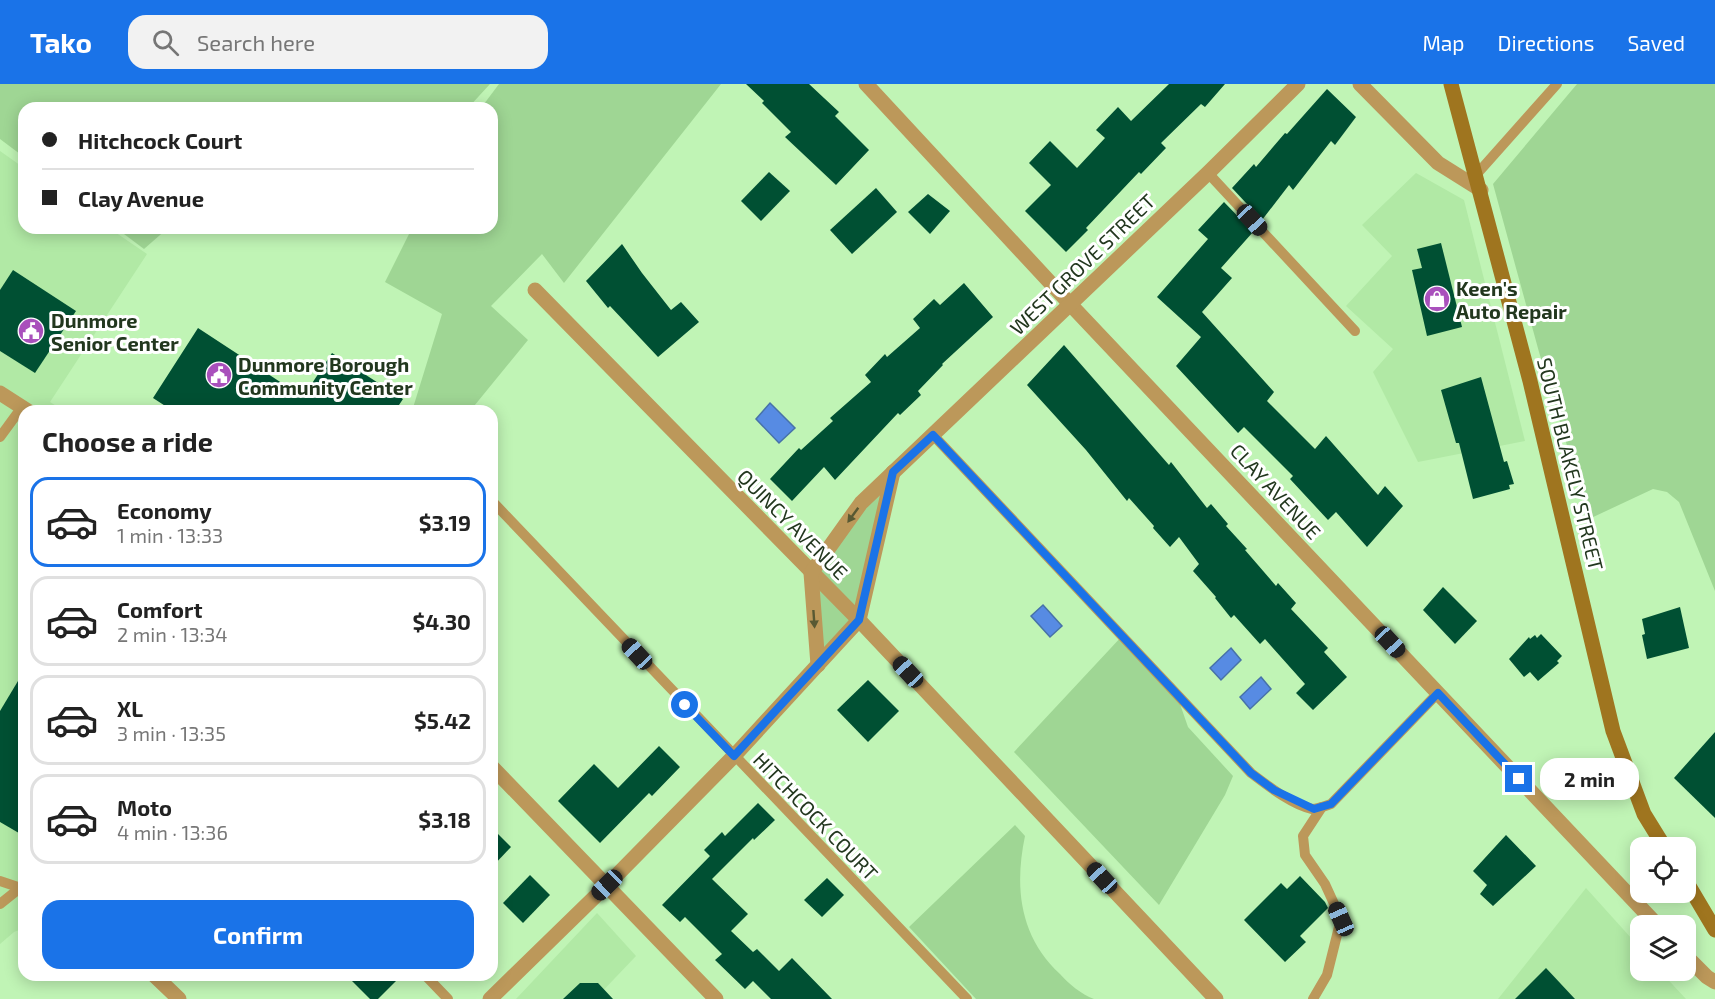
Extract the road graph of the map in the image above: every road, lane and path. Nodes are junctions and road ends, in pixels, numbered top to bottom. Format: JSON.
{"nodes":[{"id":1,"x":866,"y":84,"type":"edge"},
{"id":2,"x":1298,"y":84,"type":"edge"},
{"id":3,"x":1360,"y":84,"type":"edge"},
{"id":4,"x":1451,"y":84,"type":"edge"},
{"id":5,"x":1557,"y":84,"type":"edge"},
{"id":6,"x":1208,"y":173,"type":"junction"},
{"id":7,"x":1476,"y":175,"type":"junction"},
{"id":8,"x":1480,"y":190,"type":"junction"},
{"id":9,"x":535,"y":290,"type":"dead end"},
{"id":10,"x":1070,"y":304,"type":"junction"},
{"id":11,"x":1355,"y":331,"type":"dead end"},
{"id":12,"x":0,"y":393,"type":"edge"},
{"id":13,"x":19,"y":405,"type":"edge"},
{"id":14,"x":18,"y":417,"type":"edge"},
{"id":15,"x":933,"y":435,"type":"junction"},
{"id":16,"x":0,"y":437,"type":"edge"},
{"id":17,"x":893,"y":472,"type":"junction"},
{"id":18,"x":498,"y":507,"type":"edge"},
{"id":19,"x":811,"y":573,"type":"junction"},
{"id":20,"x":859,"y":620,"type":"junction"},
{"id":21,"x":818,"y":665,"type":"junction"},
{"id":22,"x":1438,"y":693,"type":"junction"},
{"id":23,"x":734,"y":756,"type":"junction"},
{"id":24,"x":498,"y":773,"type":"edge"},
{"id":25,"x":1322,"y":807,"type":"junction"},
{"id":26,"x":1658,"y":837,"type":"edge"},
{"id":27,"x":0,"y":882,"type":"edge"},
{"id":28,"x":607,"y":885,"type":"junction"},
{"id":29,"x":18,"y":887,"type":"edge"},
{"id":30,"x":18,"y":891,"type":"edge"},
{"id":31,"x":1696,"y":898,"type":"edge"},
{"id":32,"x":0,"y":904,"type":"edge"},
{"id":33,"x":1648,"y":915,"type":"edge"},
{"id":34,"x":1715,"y":930,"type":"edge"},
{"id":35,"x":1696,"y":966,"type":"edge"},
{"id":36,"x":160,"y":981,"type":"edge"},
{"id":37,"x":431,"y":981,"type":"edge"},
{"id":38,"x":1715,"y":982,"type":"edge"},
{"id":39,"x":179,"y":999,"type":"edge"},
{"id":40,"x":448,"y":999,"type":"edge"},
{"id":41,"x":490,"y":999,"type":"edge"},
{"id":42,"x":716,"y":999,"type":"edge"},
{"id":43,"x":967,"y":999,"type":"edge"},
{"id":44,"x":1216,"y":999,"type":"edge"},
{"id":45,"x":1313,"y":999,"type":"edge"}],
"edges":[{"from":1,"to":10,"type":"street","name":"CLAY AVENUE"},
{"from":2,"to":6,"type":"street","name":"WEST GROVE STREET"},
{"from":3,"to":8,"type":"street"},
{"from":4,"to":7,"type":"main road","name":"SOUTH BLAKELY STREET"},
{"from":5,"to":7,"type":"lane"},
{"from":6,"to":10,"type":"street","name":"WEST GROVE STREET"},
{"from":6,"to":11,"type":"lane"},
{"from":7,"to":8,"type":"main road","name":"SOUTH BLAKELY STREET"},
{"from":8,"to":26,"type":"main road","name":"SOUTH BLAKELY STREET"},
{"from":9,"to":19,"type":"street","name":"QUINCY AVENUE"},
{"from":10,"to":15,"type":"street","name":"WEST GROVE STREET"},
{"from":10,"to":22,"type":"street","name":"CLAY AVENUE"},
{"from":12,"to":13,"type":"street"},
{"from":14,"to":16,"type":"lane"},
{"from":15,"to":17,"type":"street","name":"WEST GROVE STREET"},
{"from":15,"to":25,"type":"lane"},
{"from":17,"to":19,"type":"street","name":"WEST GROVE STREET","one_way":true},
{"from":17,"to":20,"type":"street"},
{"from":18,"to":23,"type":"lane","name":"HITCHCOCK COURT"},
{"from":19,"to":20,"type":"street","name":"QUINCY AVENUE"},
{"from":19,"to":21,"type":"street","one_way":true},
{"from":20,"to":21,"type":"street"},
{"from":20,"to":44,"type":"street","name":"QUINCY AVENUE"},
{"from":21,"to":23,"type":"street"},
{"from":22,"to":25,"type":"lane"},
{"from":22,"to":33,"type":"street","name":"CLAY AVENUE"},
{"from":23,"to":28,"type":"street"},
{"from":23,"to":43,"type":"lane","name":"HITCHCOCK COURT"},
{"from":24,"to":28,"type":"street"},
{"from":25,"to":45,"type":"lane"},
{"from":27,"to":29,"type":"lane"},
{"from":28,"to":41,"type":"street"},
{"from":28,"to":42,"type":"street"},
{"from":30,"to":32,"type":"lane"},
{"from":31,"to":34,"type":"main road"},
{"from":35,"to":38,"type":"street"},
{"from":36,"to":39,"type":"street"},
{"from":37,"to":40,"type":"lane"}]}
